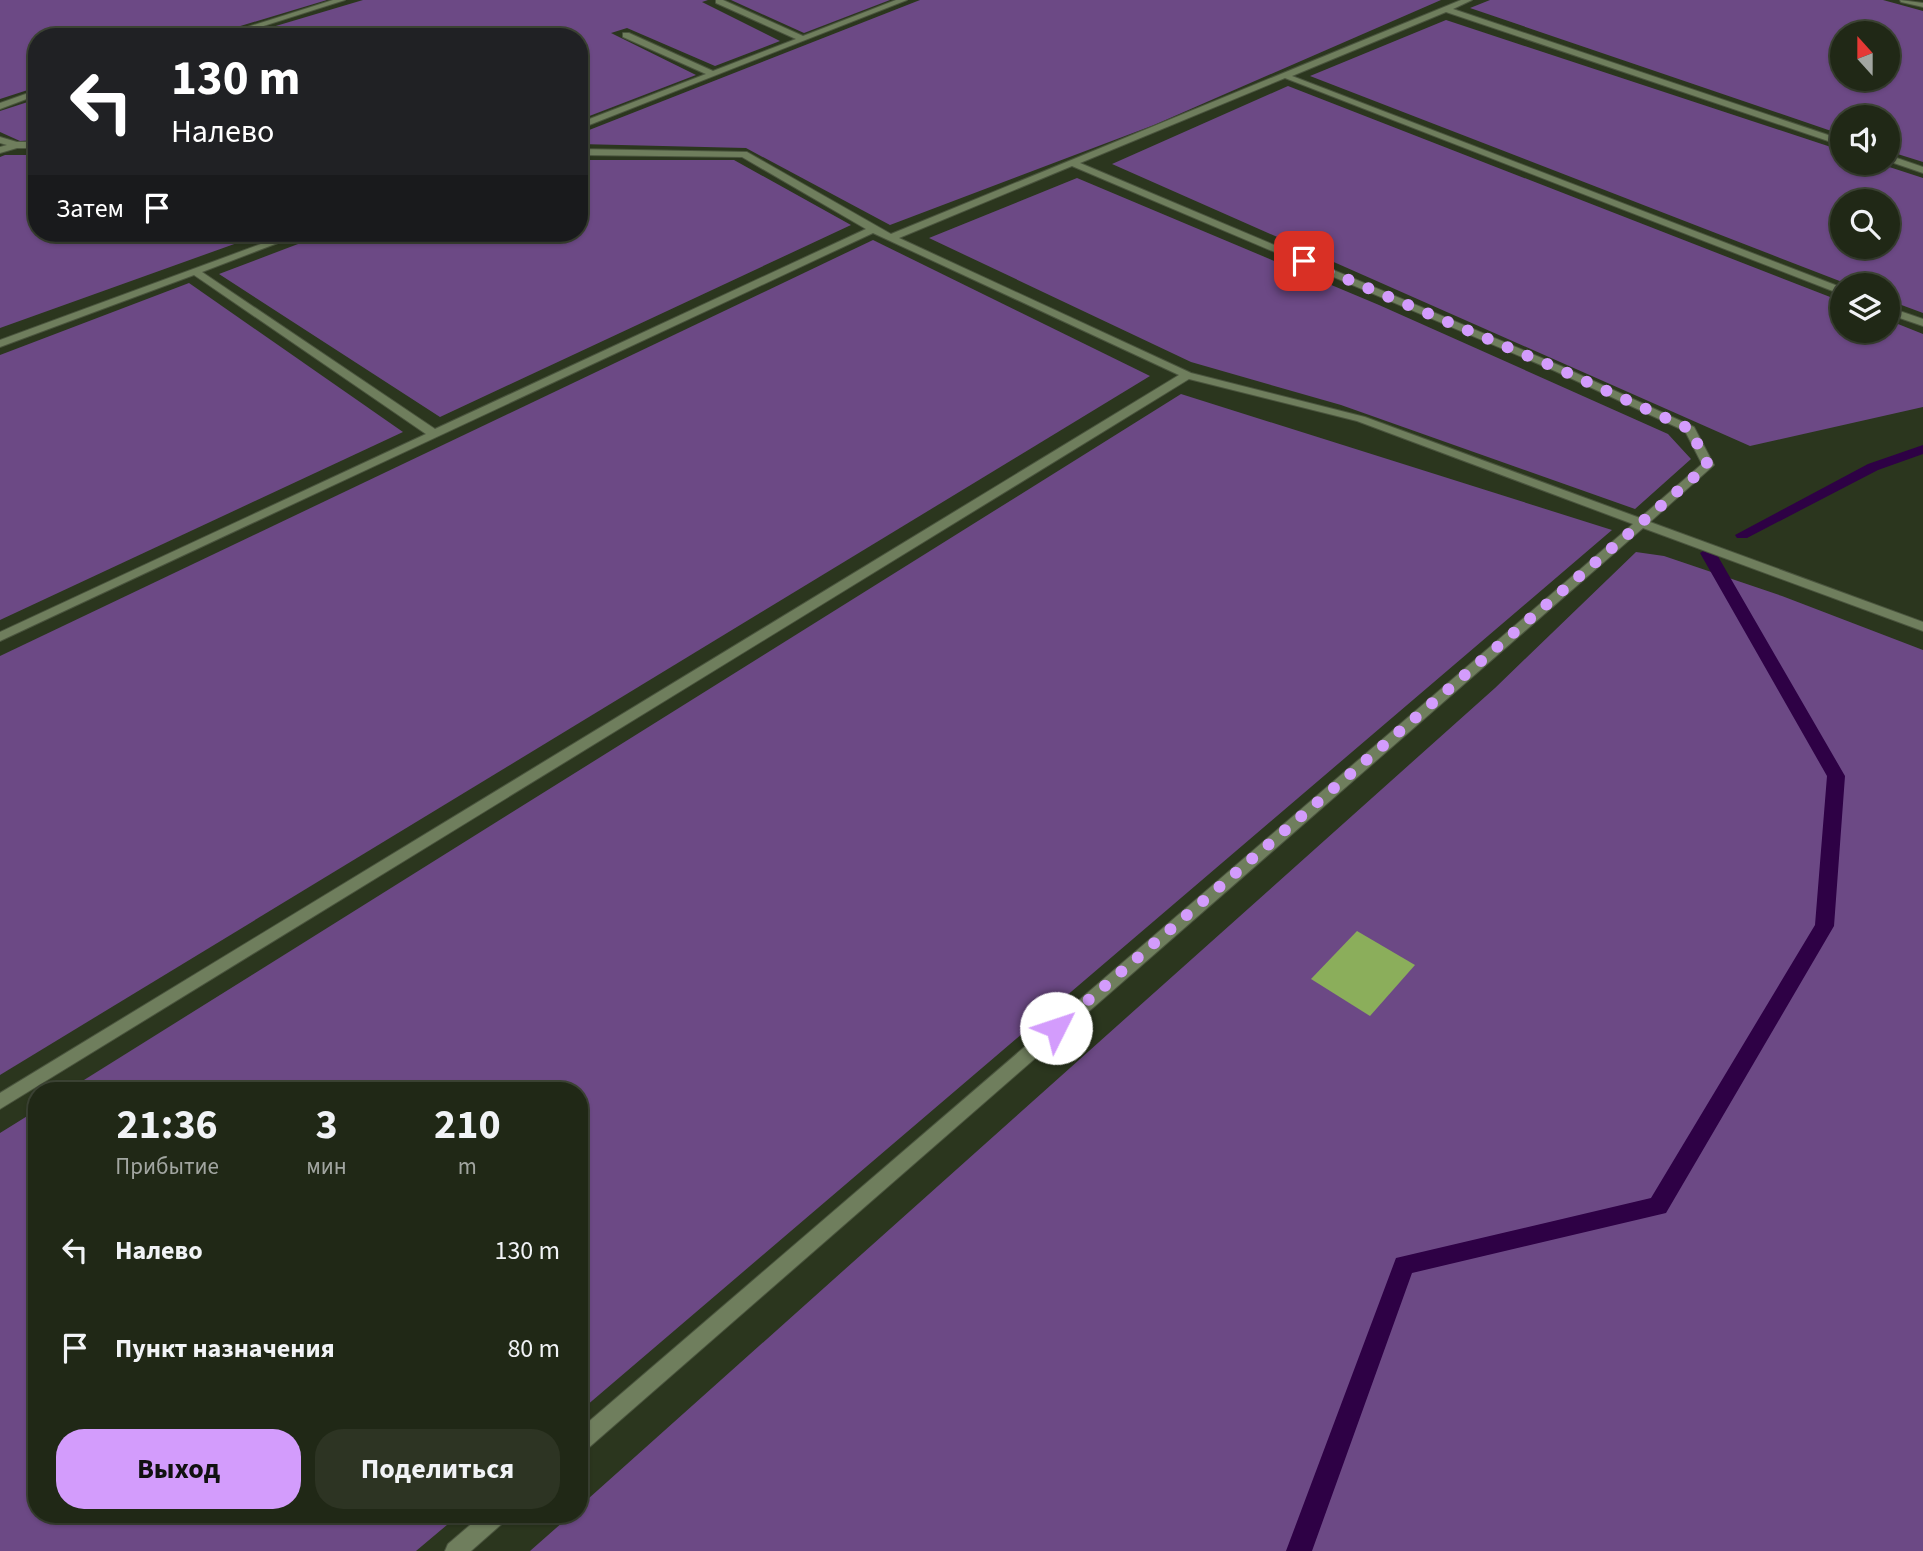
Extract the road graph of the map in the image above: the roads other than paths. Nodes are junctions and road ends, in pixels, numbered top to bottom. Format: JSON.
{"nodes":[{"id":1,"x":341,"y":0,"type":"edge"},
{"id":2,"x":903,"y":0,"type":"edge"},
{"id":3,"x":1468,"y":0,"type":"edge"},
{"id":4,"x":1904,"y":0,"type":"edge"},
{"id":5,"x":719,"y":1,"type":"edge"},
{"id":6,"x":1923,"y":5,"type":"edge"},
{"id":7,"x":1446,"y":9,"type":"junction"},
{"id":8,"x":249,"y":28,"type":"edge"},
{"id":9,"x":626,"y":35,"type":"dead end"},
{"id":10,"x":802,"y":39,"type":"junction"},
{"id":11,"x":713,"y":74,"type":"junction"},
{"id":12,"x":1288,"y":77,"type":"junction"},
{"id":13,"x":28,"y":95,"type":"edge"},
{"id":14,"x":0,"y":106,"type":"edge"},
{"id":15,"x":588,"y":123,"type":"edge"},
{"id":16,"x":1830,"y":139,"type":"edge"},
{"id":17,"x":0,"y":140,"type":"edge"},
{"id":18,"x":16,"y":145,"type":"junction"},
{"id":19,"x":28,"y":145,"type":"edge"},
{"id":20,"x":0,"y":150,"type":"edge"},
{"id":21,"x":588,"y":152,"type":"edge"},
{"id":22,"x":1900,"y":162,"type":"edge"},
{"id":23,"x":1075,"y":164,"type":"junction"},
{"id":24,"x":1923,"y":170,"type":"edge"},
{"id":25,"x":873,"y":229,"type":"junction"},
{"id":26,"x":890,"y":238,"type":"junction"},
{"id":27,"x":275,"y":242,"type":"edge"},
{"id":28,"x":195,"y":272,"type":"junction"},
{"id":29,"x":1830,"y":287,"type":"edge"},
{"id":30,"x":1900,"y":314,"type":"edge"},
{"id":31,"x":1923,"y":323,"type":"edge"},
{"id":32,"x":0,"y":344,"type":"edge"},
{"id":33,"x":1187,"y":375,"type":"junction"},
{"id":34,"x":434,"y":434,"type":"junction"},
{"id":35,"x":1637,"y":523,"type":"junction"},
{"id":36,"x":1923,"y":627,"type":"edge"},
{"id":37,"x":0,"y":637,"type":"edge"},
{"id":38,"x":33,"y":1082,"type":"edge"},
{"id":39,"x":28,"y":1085,"type":"edge"},
{"id":40,"x":0,"y":1102,"type":"edge"},
{"id":41,"x":588,"y":1435,"type":"edge"},
{"id":42,"x":488,"y":1523,"type":"edge"},
{"id":43,"x":455,"y":1551,"type":"edge"}],
"edges":[{"from":1,"to":8,"type":"lane"},
{"from":2,"to":10,"type":"lane"},
{"from":3,"to":7,"type":"lane"},
{"from":4,"to":6,"type":"lane"},
{"from":5,"to":10,"type":"lane"},
{"from":7,"to":12,"type":"lane"},
{"from":7,"to":16,"type":"lane"},
{"from":9,"to":11,"type":"lane"},
{"from":10,"to":11,"type":"lane"},
{"from":11,"to":15,"type":"lane"},
{"from":12,"to":23,"type":"lane"},
{"from":12,"to":29,"type":"lane"},
{"from":13,"to":14,"type":"lane"},
{"from":17,"to":18,"type":"lane"},
{"from":18,"to":19,"type":"lane"},
{"from":18,"to":20,"type":"lane"},
{"from":21,"to":25,"type":"lane"},
{"from":22,"to":24,"type":"lane"},
{"from":23,"to":26,"type":"lane"},
{"from":23,"to":35,"type":"lane"},
{"from":25,"to":26,"type":"lane"},
{"from":25,"to":34,"type":"lane"},
{"from":26,"to":33,"type":"lane"},
{"from":27,"to":28,"type":"lane"},
{"from":28,"to":32,"type":"lane"},
{"from":28,"to":34,"type":"lane"},
{"from":30,"to":31,"type":"lane"},
{"from":33,"to":35,"type":"lane"},
{"from":33,"to":38,"type":"lane"},
{"from":34,"to":37,"type":"lane"},
{"from":35,"to":36,"type":"lane"},
{"from":35,"to":41,"type":"lane"},
{"from":39,"to":40,"type":"lane"},
{"from":42,"to":43,"type":"lane"}]}
